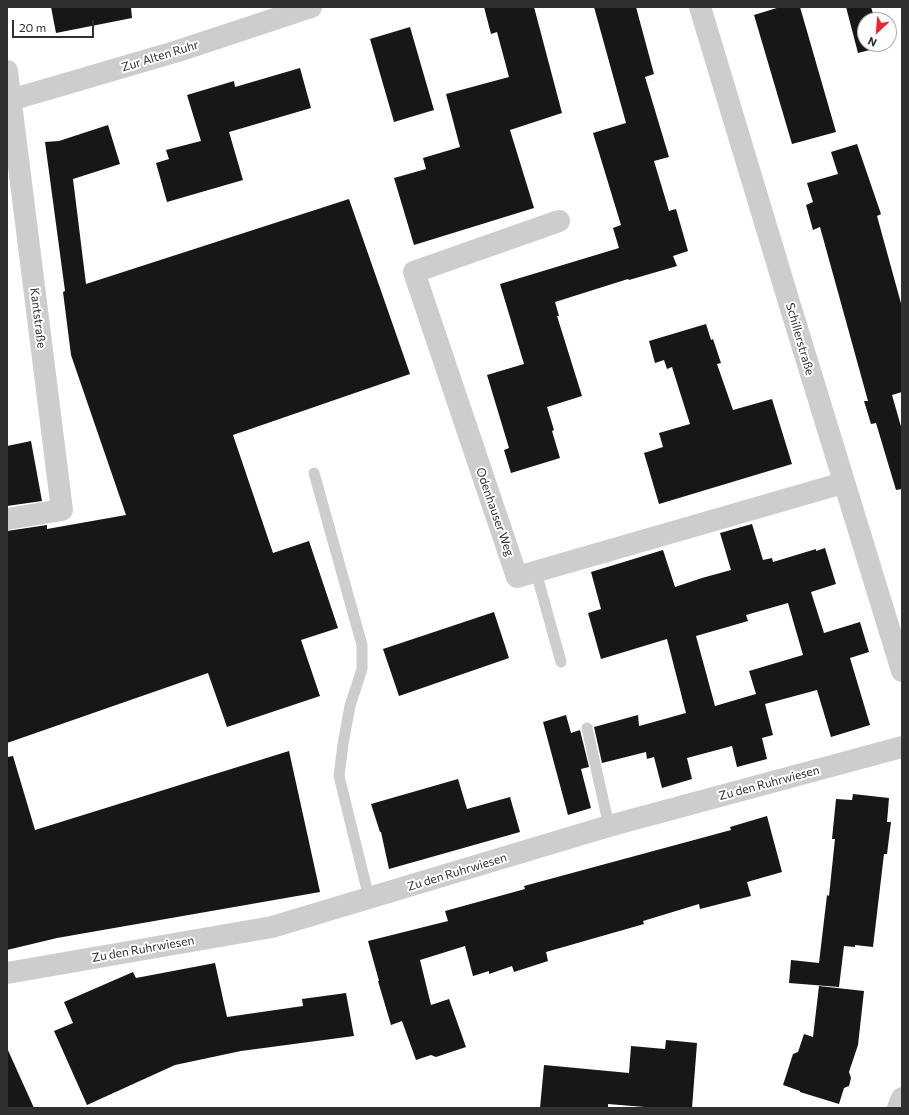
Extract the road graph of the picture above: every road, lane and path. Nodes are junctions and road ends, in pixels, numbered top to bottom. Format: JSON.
{"nodes":[{"id":1,"x":311,"y":7,"type":"edge"},
{"id":2,"x":700,"y":7,"type":"edge"},
{"id":3,"x":7,"y":71,"type":"edge"},
{"id":4,"x":9,"y":101,"type":"edge"},
{"id":5,"x":560,"y":221,"type":"dead end"},
{"id":6,"x":314,"y":473,"type":"dead end"},
{"id":7,"x":843,"y":483,"type":"junction"},
{"id":8,"x":7,"y":519,"type":"edge"},
{"id":9,"x":536,"y":572,"type":"junction"},
{"id":10,"x":561,"y":662,"type":"dead end"},
{"id":11,"x":902,"y":671,"type":"edge"},
{"id":12,"x":587,"y":728,"type":"dead end"},
{"id":13,"x":902,"y":747,"type":"edge"},
{"id":14,"x":610,"y":826,"type":"junction"},
{"id":15,"x":369,"y":898,"type":"junction"},
{"id":16,"x":7,"y":973,"type":"edge"},
{"id":17,"x":902,"y":1098,"type":"edge"},
{"id":18,"x":898,"y":1108,"type":"edge"}],
"edges":[{"from":1,"to":4,"type":"street","name":"Zur Alten Ruhr"},
{"from":2,"to":7,"type":"street","name":"Schillerstraße"},
{"from":3,"to":4,"type":"street","name":"Kantstraße"},
{"from":4,"to":8,"type":"street","name":"Kantstraße"},
{"from":5,"to":9,"type":"street","name":"Odenhauser Weg"},
{"from":6,"to":15,"type":"lane"},
{"from":7,"to":9,"type":"street","name":"Odenhauser Weg"},
{"from":7,"to":11,"type":"street","name":"Schillerstraße"},
{"from":9,"to":10,"type":"lane"},
{"from":12,"to":14,"type":"lane"},
{"from":13,"to":14,"type":"street","name":"Zu den Ruhrwiesen"},
{"from":14,"to":15,"type":"street","name":"Zu den Ruhrwiesen"},
{"from":15,"to":16,"type":"street","name":"Zu den Ruhrwiesen"},
{"from":17,"to":18,"type":"street"}]}
